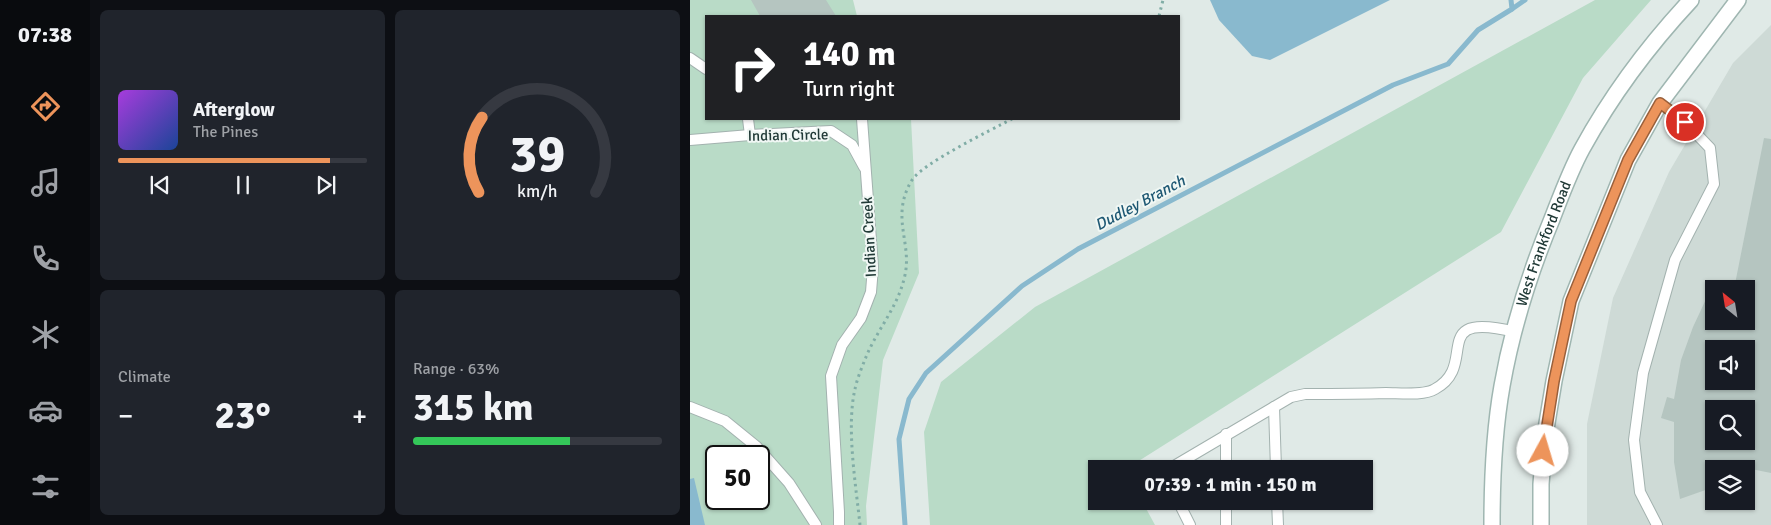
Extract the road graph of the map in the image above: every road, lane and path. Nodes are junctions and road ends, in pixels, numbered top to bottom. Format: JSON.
{"nodes":[{"id":1,"x":1163,"y":0,"type":"edge"},
{"id":2,"x":1691,"y":0,"type":"edge"},
{"id":3,"x":1738,"y":0,"type":"edge"},
{"id":4,"x":1159,"y":15,"type":"edge"},
{"id":5,"x":690,"y":58,"type":"edge"},
{"id":6,"x":705,"y":67,"type":"edge"},
{"id":7,"x":1660,"y":103,"type":"junction"},
{"id":8,"x":748,"y":120,"type":"edge"},
{"id":9,"x":862,"y":120,"type":"edge"},
{"id":10,"x":1010,"y":120,"type":"edge"},
{"id":11,"x":750,"y":135,"type":"junction"},
{"id":12,"x":690,"y":140,"type":"edge"},
{"id":13,"x":866,"y":172,"type":"junction"},
{"id":14,"x":1515,"y":332,"type":"junction"},
{"id":15,"x":690,"y":407,"type":"edge"},
{"id":16,"x":1274,"y":407,"type":"junction"},
{"id":17,"x":1226,"y":434,"type":"junction"},
{"id":18,"x":1184,"y":460,"type":"edge"},
{"id":19,"x":1226,"y":460,"type":"edge"},
{"id":20,"x":1276,"y":460,"type":"edge"},
{"id":21,"x":1182,"y":510,"type":"edge"},
{"id":22,"x":1226,"y":510,"type":"edge"},
{"id":23,"x":1277,"y":510,"type":"edge"},
{"id":24,"x":816,"y":525,"type":"edge"},
{"id":25,"x":839,"y":525,"type":"edge"},
{"id":26,"x":860,"y":525,"type":"edge"},
{"id":27,"x":1190,"y":525,"type":"edge"},
{"id":28,"x":1226,"y":525,"type":"edge"},
{"id":29,"x":1278,"y":525,"type":"edge"},
{"id":30,"x":1492,"y":525,"type":"edge"},
{"id":31,"x":1541,"y":525,"type":"edge"},
{"id":32,"x":1657,"y":525,"type":"edge"}],
"edges":[{"from":1,"to":4,"type":"path"},
{"from":2,"to":14,"type":"main road","name":"West Frankford Road"},
{"from":3,"to":7,"type":"main road"},
{"from":5,"to":6,"type":"lane"},
{"from":7,"to":31,"type":"main road"},
{"from":7,"to":32,"type":"lane"},
{"from":8,"to":11,"type":"lane"},
{"from":9,"to":13,"type":"lane","name":"Indian Creek"},
{"from":10,"to":26,"type":"path"},
{"from":11,"to":12,"type":"lane","name":"Indian Circle"},
{"from":11,"to":13,"type":"lane","name":"Indian Circle"},
{"from":13,"to":25,"type":"lane","name":"Indian Creek"},
{"from":14,"to":16,"type":"lane"},
{"from":14,"to":30,"type":"main road","name":"West Frankford Road"},
{"from":15,"to":24,"type":"lane"},
{"from":16,"to":17,"type":"lane"},
{"from":16,"to":20,"type":"lane"},
{"from":17,"to":18,"type":"lane"},
{"from":17,"to":19,"type":"lane"},
{"from":21,"to":27,"type":"lane"},
{"from":22,"to":28,"type":"lane"},
{"from":23,"to":29,"type":"lane"}]}
